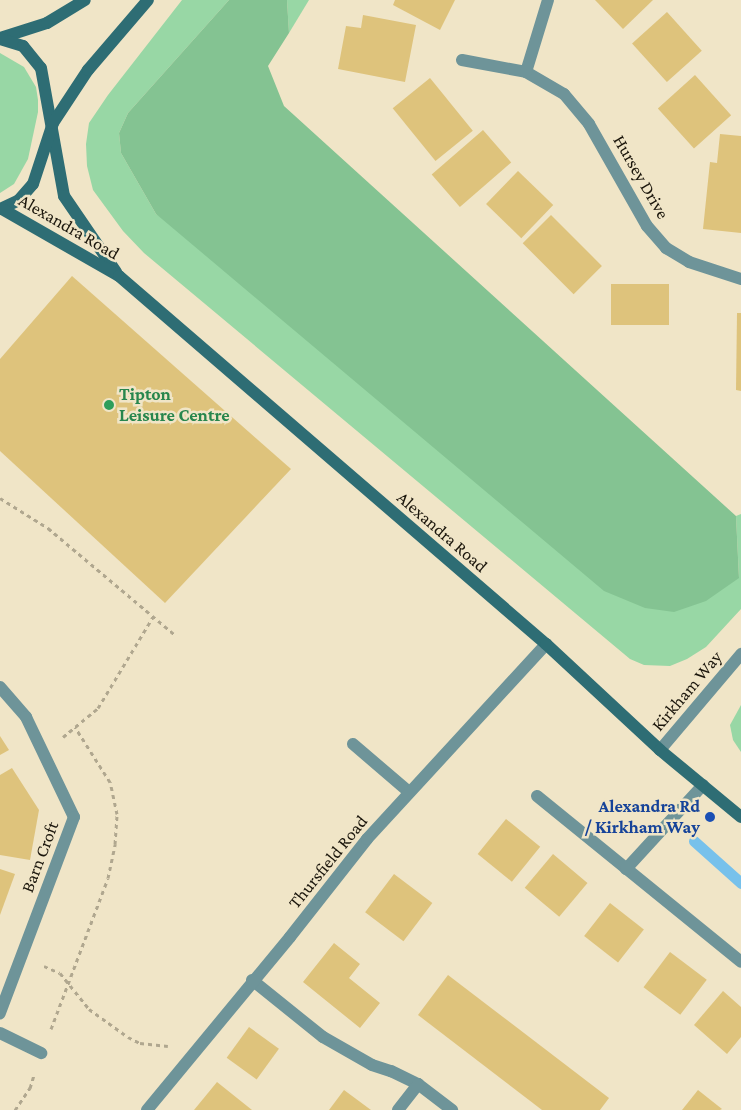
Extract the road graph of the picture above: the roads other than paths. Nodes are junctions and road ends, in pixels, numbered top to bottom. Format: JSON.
{"nodes":[{"id":1,"x":85,"y":0,"type":"edge"},
{"id":2,"x":148,"y":0,"type":"edge"},
{"id":3,"x":548,"y":0,"type":"edge"},
{"id":4,"x":0,"y":39,"type":"edge"},
{"id":5,"x":462,"y":60,"type":"dead end"},
{"id":6,"x":526,"y":72,"type":"junction"},
{"id":7,"x":53,"y":123,"type":"junction"},
{"id":8,"x":1,"y":209,"type":"edge"},
{"id":9,"x":119,"y":276,"type":"junction"},
{"id":10,"x":741,"y":279,"type":"edge"},
{"id":11,"x":546,"y":644,"type":"junction"},
{"id":12,"x":741,"y":654,"type":"edge"},
{"id":13,"x":0,"y":687,"type":"edge"},
{"id":14,"x":353,"y":744,"type":"dead end"},
{"id":15,"x":660,"y":750,"type":"junction"},
{"id":16,"x":703,"y":785,"type":"junction"},
{"id":17,"x":409,"y":792,"type":"junction"},
{"id":18,"x":537,"y":796,"type":"dead end"},
{"id":19,"x":741,"y":817,"type":"edge"},
{"id":20,"x":626,"y":869,"type":"junction"},
{"id":21,"x":741,"y":962,"type":"edge"},
{"id":22,"x":252,"y":980,"type":"junction"},
{"id":23,"x":0,"y":1013,"type":"edge"},
{"id":24,"x":0,"y":1033,"type":"edge"},
{"id":25,"x":41,"y":1053,"type":"road end"},
{"id":26,"x":418,"y":1084,"type":"junction"},
{"id":27,"x":146,"y":1110,"type":"edge"},
{"id":28,"x":398,"y":1110,"type":"edge"},
{"id":29,"x":452,"y":1110,"type":"edge"}],
"edges":[{"from":1,"to":4,"type":"main road"},
{"from":2,"to":7,"type":"main road"},
{"from":3,"to":6,"type":"street"},
{"from":4,"to":7,"type":"main road","name":"Alexandra Road"},
{"from":5,"to":6,"type":"street","name":"Hursey Drive"},
{"from":6,"to":10,"type":"street","name":"Hursey Drive"},
{"from":7,"to":8,"type":"main road"},
{"from":7,"to":9,"type":"main road","name":"Alexandra Road"},
{"from":8,"to":9,"type":"main road","name":"Alexandra Road"},
{"from":9,"to":11,"type":"main road","name":"Alexandra Road"},
{"from":11,"to":15,"type":"main road","name":"Alexandra Road"},
{"from":11,"to":17,"type":"street","name":"Thursfield Road"},
{"from":12,"to":15,"type":"street","name":"Kirkham Way"},
{"from":13,"to":23,"type":"street","name":"Barn Croft"},
{"from":14,"to":17,"type":"street"},
{"from":15,"to":16,"type":"main road","name":"Alexandra Road"},
{"from":16,"to":19,"type":"main road","name":"Alexandra Road"},
{"from":16,"to":20,"type":"street"},
{"from":17,"to":22,"type":"street","name":"Thursfield Road"},
{"from":18,"to":20,"type":"street"},
{"from":20,"to":21,"type":"street"},
{"from":22,"to":26,"type":"street"},
{"from":22,"to":27,"type":"street","name":"Thursfield Road"},
{"from":24,"to":25,"type":"street"},
{"from":26,"to":28,"type":"street"},
{"from":26,"to":29,"type":"street"}]}
